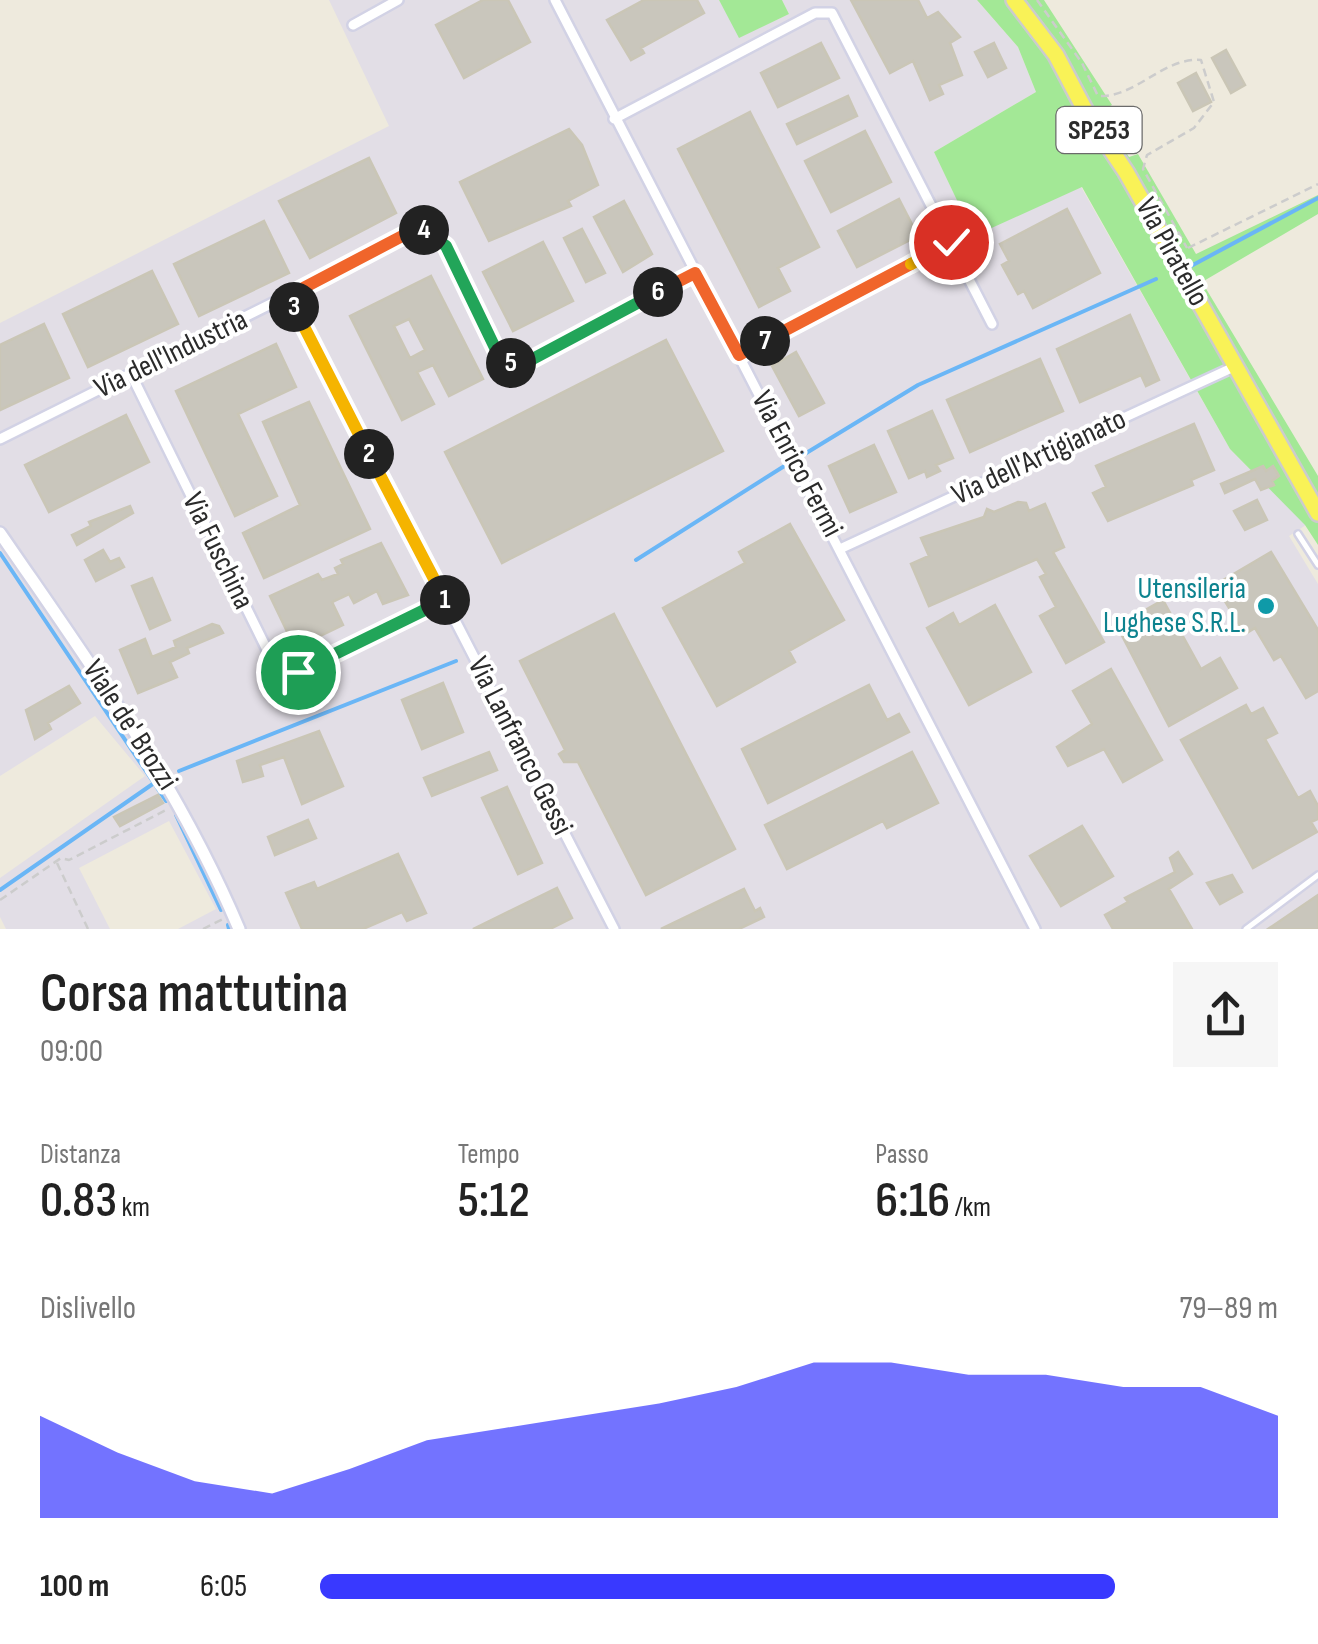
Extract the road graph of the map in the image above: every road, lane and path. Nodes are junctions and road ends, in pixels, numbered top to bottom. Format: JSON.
{"nodes":[{"id":1,"x":398,"y":0,"type":"edge"},
{"id":2,"x":555,"y":0,"type":"edge"},
{"id":3,"x":1014,"y":0,"type":"edge"},
{"id":4,"x":1038,"y":0,"type":"edge"},
{"id":5,"x":353,"y":25,"type":"dead end"},
{"id":6,"x":614,"y":118,"type":"junction"},
{"id":7,"x":1318,"y":184,"type":"edge"},
{"id":8,"x":951,"y":242,"type":"junction"},
{"id":9,"x":1180,"y":252,"type":"junction"},
{"id":10,"x":695,"y":273,"type":"junction"},
{"id":11,"x":288,"y":296,"type":"junction"},
{"id":12,"x":992,"y":324,"type":"dead end"},
{"id":13,"x":739,"y":355,"type":"junction"},
{"id":14,"x":1236,"y":366,"type":"junction"},
{"id":15,"x":132,"y":374,"type":"junction"},
{"id":16,"x":0,"y":439,"type":"edge"},
{"id":17,"x":1318,"y":513,"type":"edge"},
{"id":18,"x":0,"y":533,"type":"edge"},
{"id":19,"x":1298,"y":534,"type":"dead end"},
{"id":20,"x":842,"y":548,"type":"junction"},
{"id":21,"x":1318,"y":565,"type":"edge"},
{"id":22,"x":446,"y":602,"type":"junction"},
{"id":23,"x":180,"y":803,"type":"junction"},
{"id":24,"x":56,"y":862,"type":"junction"},
{"id":25,"x":1318,"y":875,"type":"edge"},
{"id":26,"x":0,"y":900,"type":"edge"},
{"id":27,"x":233,"y":914,"type":"junction"},
{"id":28,"x":88,"y":929,"type":"edge"},
{"id":29,"x":202,"y":929,"type":"edge"},
{"id":30,"x":239,"y":929,"type":"edge"},
{"id":31,"x":614,"y":929,"type":"edge"},
{"id":32,"x":1036,"y":929,"type":"edge"},
{"id":33,"x":1246,"y":929,"type":"edge"}],
"edges":[{"from":1,"to":5,"type":"street"},
{"from":2,"to":6,"type":"street","name":"Via Enrico Fermi"},
{"from":3,"to":9,"type":"main road","name":"Via Piratello","number":"SP253"},
{"from":4,"to":9,"type":"path"},
{"from":6,"to":8,"type":"street"},
{"from":6,"to":10,"type":"street","name":"Via Enrico Fermi"},
{"from":7,"to":9,"type":"path"},
{"from":8,"to":12,"type":"street"},
{"from":8,"to":13,"type":"street"},
{"from":9,"to":14,"type":"main road","name":"Via Piratello","number":"SP253"},
{"from":10,"to":11,"type":"street","name":"Via dell'Industria"},
{"from":10,"to":13,"type":"street","name":"Via Enrico Fermi"},
{"from":11,"to":15,"type":"street","name":"Via dell'Industria"},
{"from":11,"to":22,"type":"street","name":"Via Lanfranco Gessi"},
{"from":13,"to":20,"type":"street","name":"Via Enrico Fermi"},
{"from":14,"to":17,"type":"main road","name":"Via Piratello","number":"SP253"},
{"from":14,"to":20,"type":"street","name":"Via dell'Artigianato"},
{"from":15,"to":16,"type":"street","name":"Via dell'Industria"},
{"from":15,"to":22,"type":"street","name":"Via Fuschina"},
{"from":18,"to":23,"type":"street","name":"Viale de' Brozzi"},
{"from":19,"to":21,"type":"lane"},
{"from":20,"to":32,"type":"street","name":"Via Enrico Fermi"},
{"from":22,"to":31,"type":"street","name":"Via Lanfranco Gessi"},
{"from":23,"to":24,"type":"path"},
{"from":23,"to":27,"type":"street","name":"Viale de' Brozzi"},
{"from":24,"to":26,"type":"path"},
{"from":24,"to":28,"type":"path"},
{"from":25,"to":33,"type":"lane"},
{"from":27,"to":29,"type":"path"},
{"from":27,"to":30,"type":"street","name":"Viale de' Brozzi"}]}
